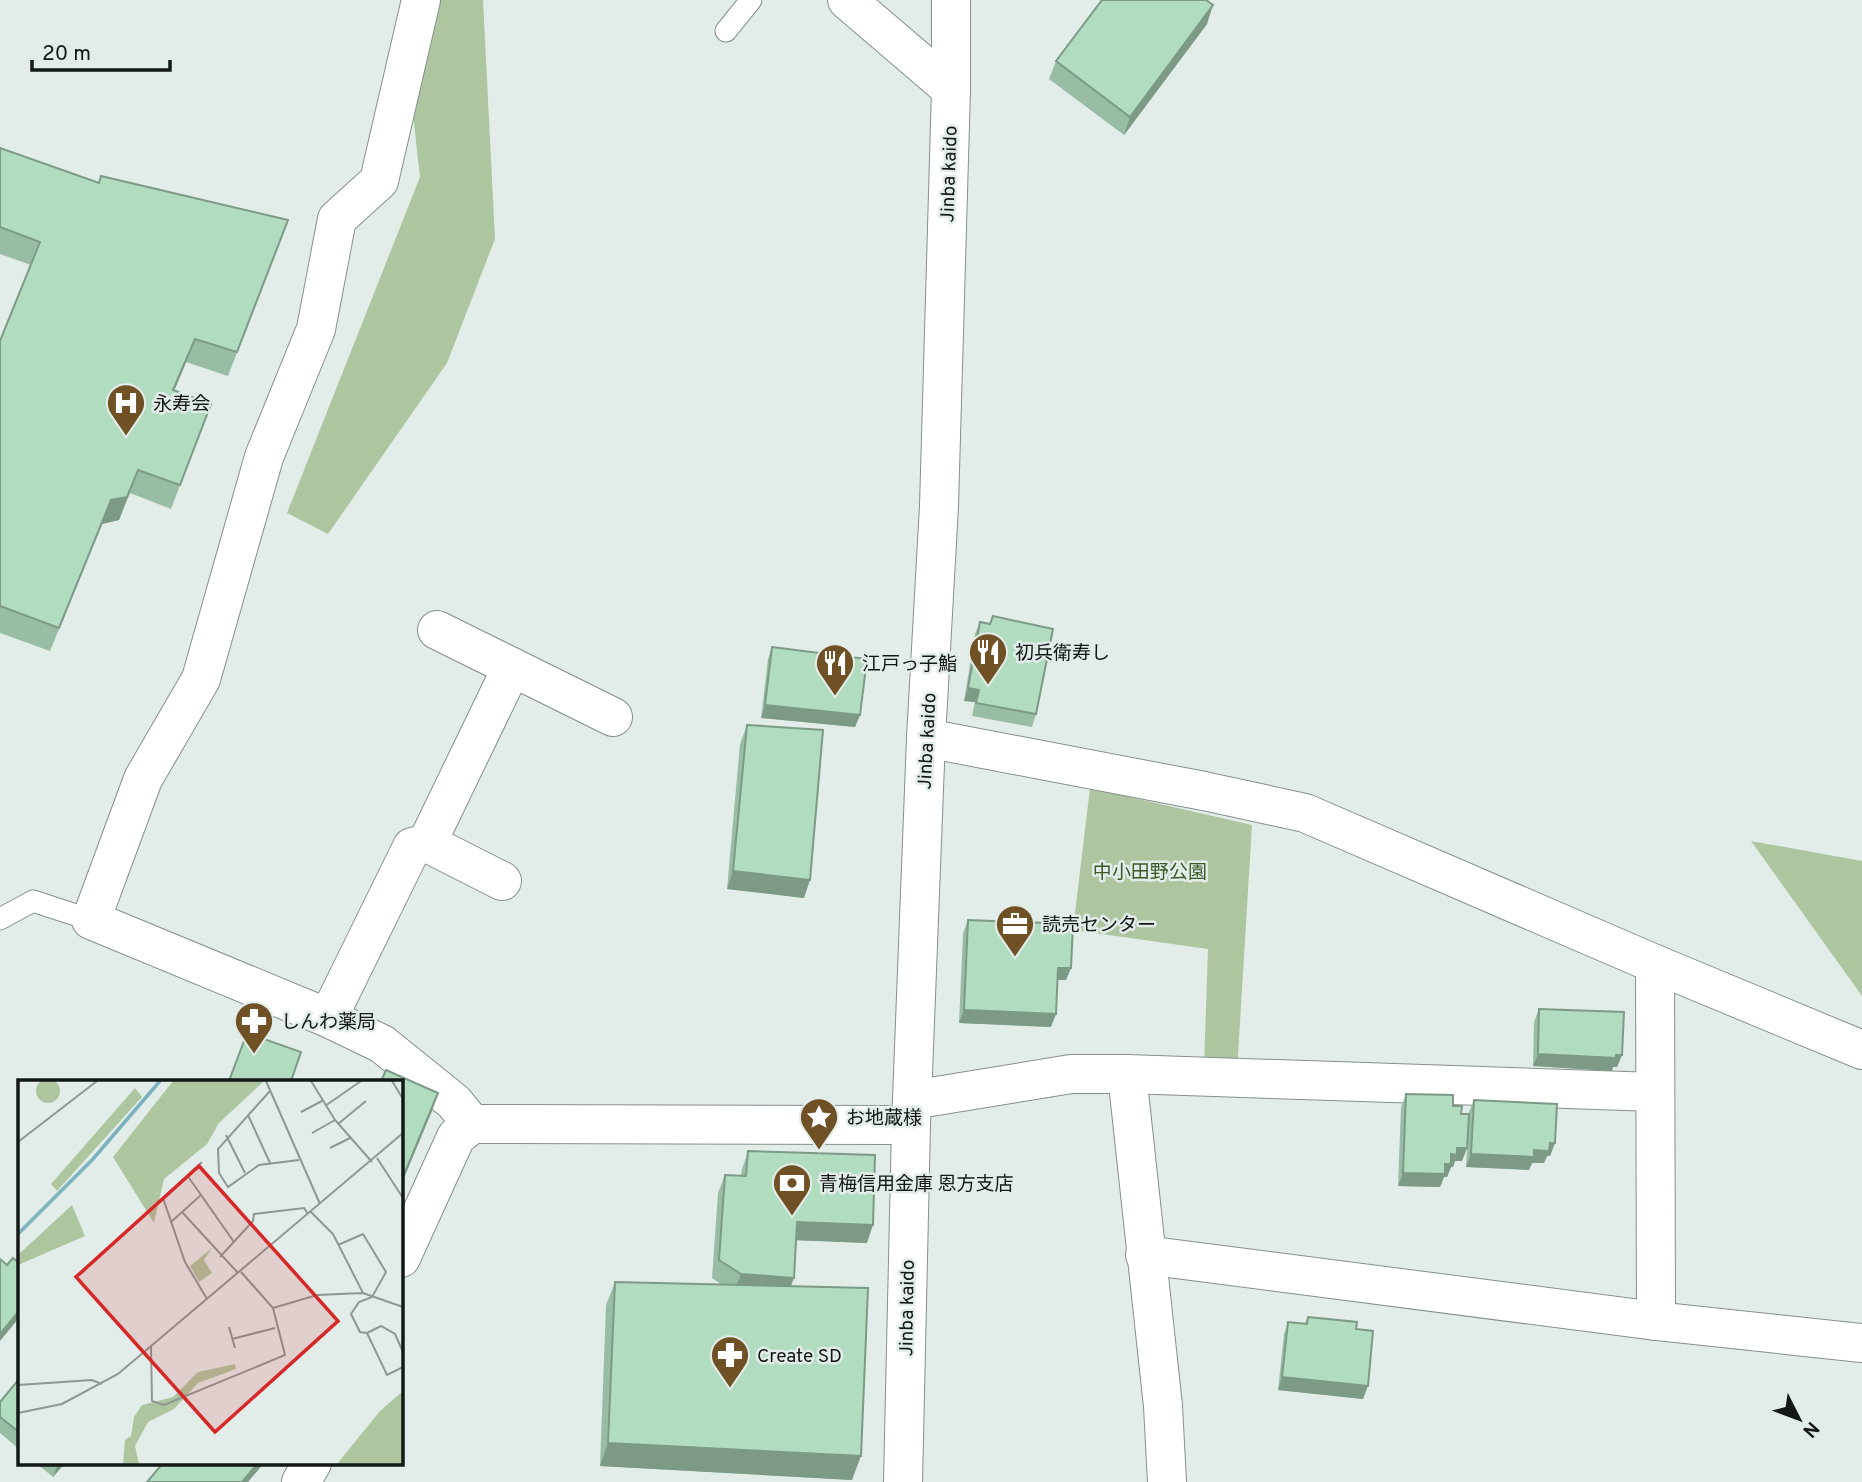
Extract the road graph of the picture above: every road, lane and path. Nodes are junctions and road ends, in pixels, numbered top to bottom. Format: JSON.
{"nodes":[{"id":1,"x":421,"y":0,"type":"edge"},
{"id":2,"x":751,"y":0,"type":"edge"},
{"id":3,"x":847,"y":0,"type":"edge"},
{"id":4,"x":951,"y":0,"type":"edge"},
{"id":5,"x":726,"y":31,"type":"dead end"},
{"id":6,"x":951,"y":89,"type":"junction"},
{"id":7,"x":437,"y":630,"type":"dead end"},
{"id":8,"x":512,"y":667,"type":"junction"},
{"id":9,"x":612,"y":717,"type":"dead end"},
{"id":10,"x":926,"y":738,"type":"junction"},
{"id":11,"x":427,"y":843,"type":"junction"},
{"id":12,"x":502,"y":881,"type":"dead end"},
{"id":13,"x":0,"y":919,"type":"edge"},
{"id":14,"x":91,"y":920,"type":"junction"},
{"id":15,"x":1655,"y":964,"type":"junction"},
{"id":16,"x":328,"y":1018,"type":"junction"},
{"id":17,"x":1862,"y":1050,"type":"edge"},
{"id":18,"x":1127,"y":1074,"type":"junction"},
{"id":19,"x":1655,"y":1092,"type":"junction"},
{"id":20,"x":911,"y":1113,"type":"junction"},
{"id":21,"x":472,"y":1124,"type":"junction"},
{"id":22,"x":1146,"y":1255,"type":"junction"},
{"id":23,"x":402,"y":1256,"type":"edge"},
{"id":24,"x":1656,"y":1321,"type":"junction"},
{"id":25,"x":1862,"y":1343,"type":"edge"},
{"id":26,"x":311,"y":1464,"type":"edge"},
{"id":27,"x":301,"y":1482,"type":"edge"},
{"id":28,"x":903,"y":1482,"type":"edge"},
{"id":29,"x":1167,"y":1482,"type":"edge"}],
"edges":[{"from":1,"to":14,"type":"street"},
{"from":2,"to":5,"type":"lane"},
{"from":3,"to":6,"type":"street"},
{"from":4,"to":6,"type":"street","name":"Jinba kaido"},
{"from":6,"to":10,"type":"street","name":"Jinba kaido"},
{"from":7,"to":8,"type":"street"},
{"from":8,"to":9,"type":"street"},
{"from":8,"to":11,"type":"street"},
{"from":10,"to":15,"type":"street"},
{"from":10,"to":20,"type":"street","name":"Jinba kaido"},
{"from":11,"to":12,"type":"street"},
{"from":11,"to":16,"type":"street"},
{"from":13,"to":14,"type":"lane"},
{"from":14,"to":16,"type":"street"},
{"from":15,"to":17,"type":"street"},
{"from":15,"to":19,"type":"street"},
{"from":16,"to":21,"type":"street"},
{"from":18,"to":19,"type":"street"},
{"from":18,"to":20,"type":"street"},
{"from":18,"to":22,"type":"street"},
{"from":19,"to":24,"type":"street"},
{"from":20,"to":21,"type":"street"},
{"from":20,"to":28,"type":"street","name":"Jinba kaido"},
{"from":21,"to":23,"type":"street"},
{"from":22,"to":24,"type":"street"},
{"from":22,"to":29,"type":"street"},
{"from":24,"to":25,"type":"street"},
{"from":26,"to":27,"type":"street"}]}
